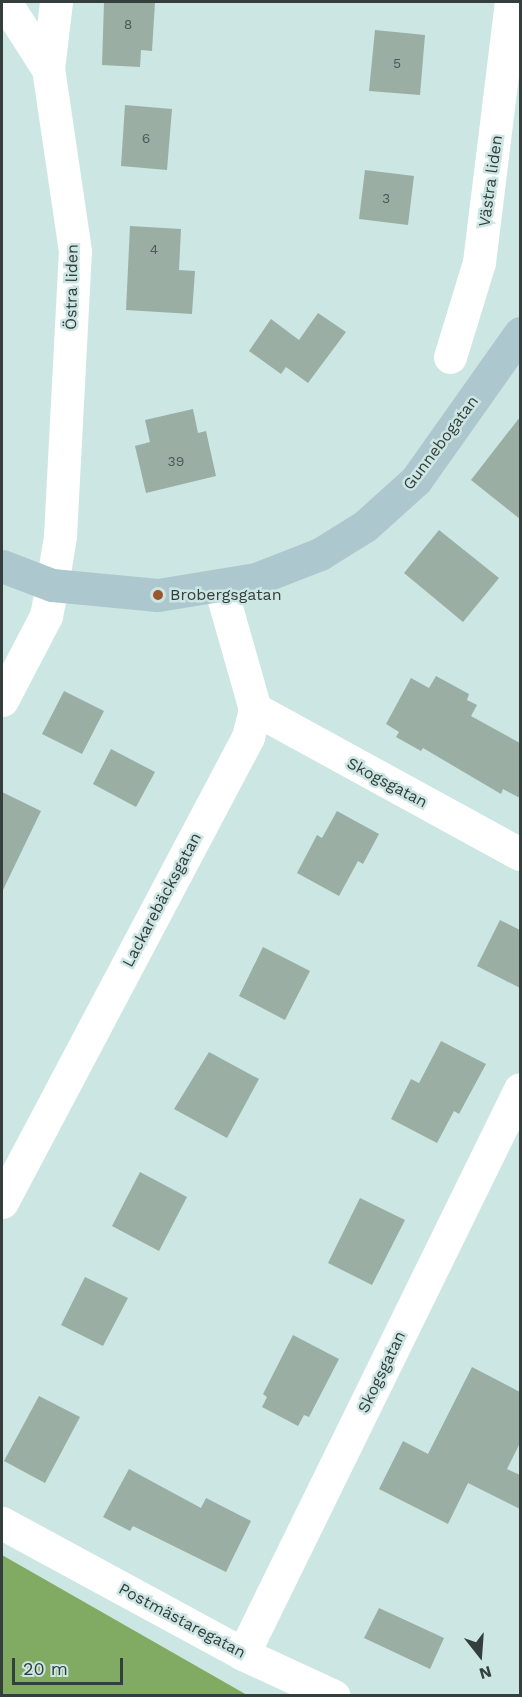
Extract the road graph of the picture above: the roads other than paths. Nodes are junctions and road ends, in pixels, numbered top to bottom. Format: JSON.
{"nodes":[{"id":1,"x":5,"y":2,"type":"edge"},
{"id":2,"x":56,"y":2,"type":"edge"},
{"id":3,"x":511,"y":2,"type":"edge"},
{"id":4,"x":48,"y":69,"type":"junction"},
{"id":5,"x":520,"y":333,"type":"edge"},
{"id":6,"x":450,"y":357,"type":"dead end"},
{"id":7,"x":2,"y":566,"type":"edge"},
{"id":8,"x":52,"y":585,"type":"junction"},
{"id":9,"x":220,"y":585,"type":"junction"},
{"id":10,"x":2,"y":700,"type":"edge"},
{"id":11,"x":255,"y":709,"type":"junction"},
{"id":12,"x":520,"y":854,"type":"edge"},
{"id":13,"x":520,"y":1089,"type":"edge"},
{"id":14,"x":2,"y":1202,"type":"edge"},
{"id":15,"x":2,"y":1523,"type":"edge"},
{"id":16,"x":243,"y":1654,"type":"junction"},
{"id":17,"x":334,"y":1695,"type":"edge"}],
"edges":[{"from":1,"to":4,"type":"street","name":"Östra liden"},
{"from":2,"to":4,"type":"street"},
{"from":3,"to":6,"type":"street","name":"Västra liden"},
{"from":4,"to":8,"type":"street","name":"Östra liden"},
{"from":5,"to":9,"type":"street","name":"Gunnebogatan"},
{"from":7,"to":8,"type":"street","name":"Gunnebogatan"},
{"from":8,"to":9,"type":"street","name":"Gunnebogatan"},
{"from":8,"to":10,"type":"street"},
{"from":9,"to":11,"type":"street"},
{"from":11,"to":12,"type":"street","name":"Skogsgatan"},
{"from":11,"to":14,"type":"street","name":"Lackarebäcksgatan"},
{"from":13,"to":16,"type":"street","name":"Skogsgatan"},
{"from":15,"to":16,"type":"street","name":"Postmästaregatan"},
{"from":16,"to":17,"type":"street","name":"Postmästaregatan"}]}
